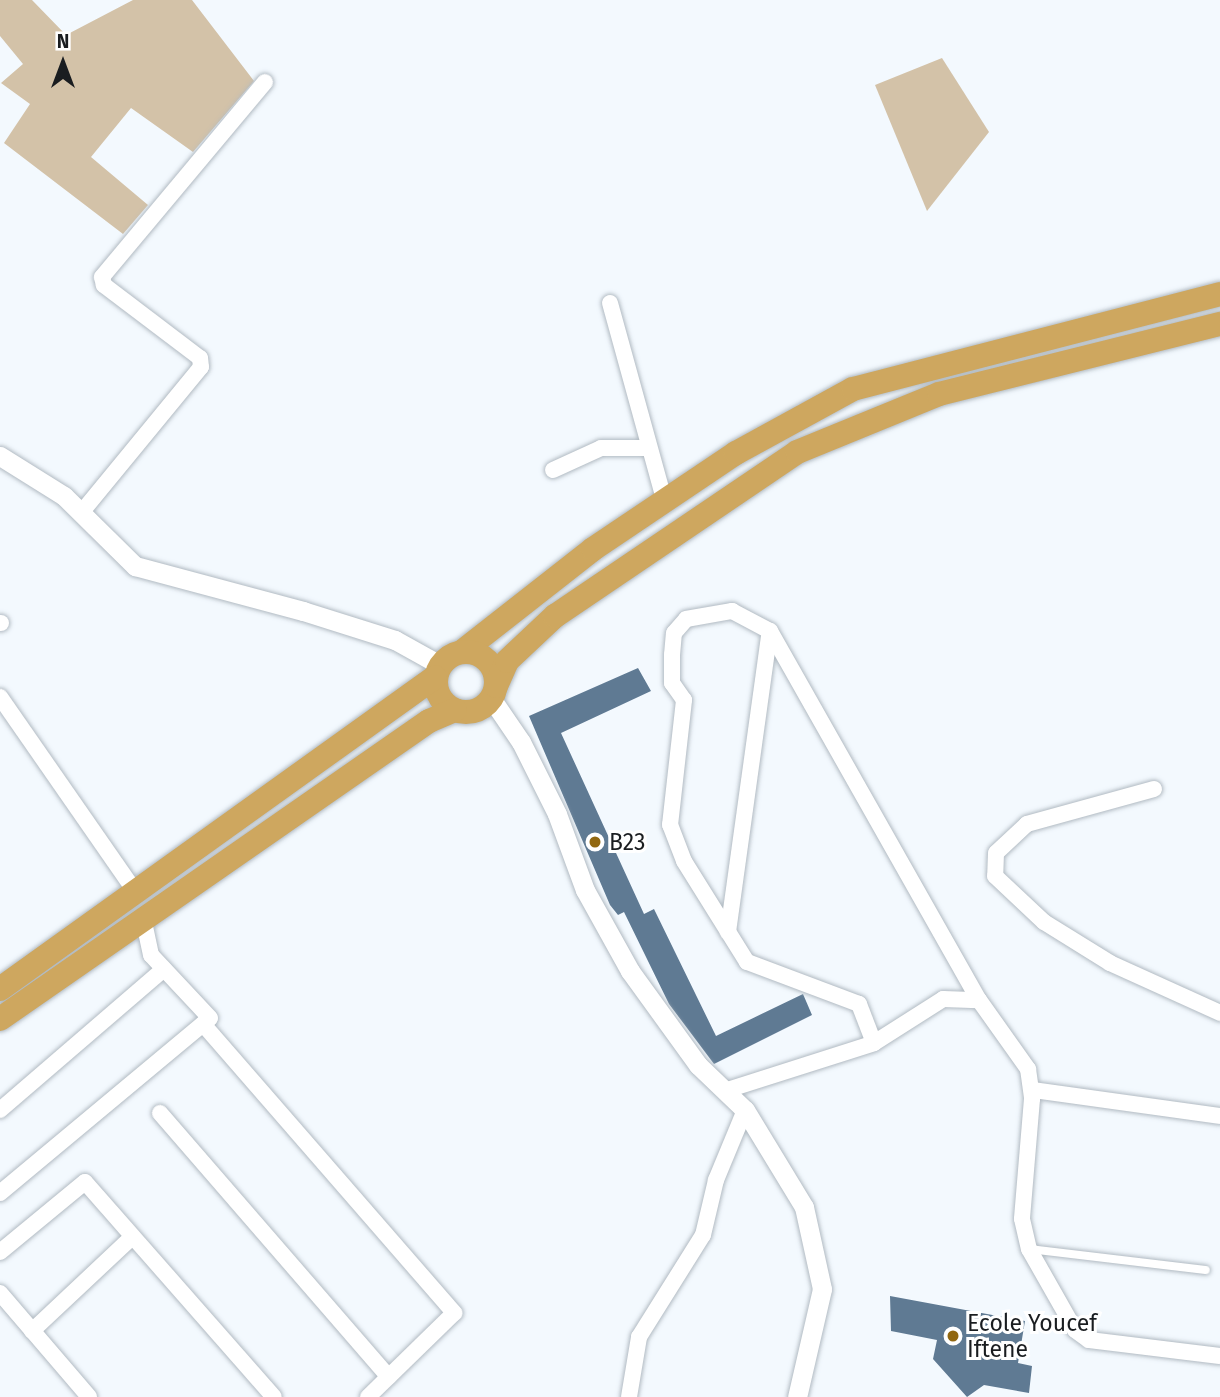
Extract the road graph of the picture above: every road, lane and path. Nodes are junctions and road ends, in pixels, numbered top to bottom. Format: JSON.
{"nodes":[{"id":1,"x":265,"y":82,"type":"dead end"},
{"id":2,"x":1220,"y":294,"type":"edge"},
{"id":3,"x":610,"y":303,"type":"dead end"},
{"id":4,"x":1220,"y":324,"type":"edge"},
{"id":5,"x":649,"y":448,"type":"junction"},
{"id":6,"x":0,"y":456,"type":"edge"},
{"id":7,"x":553,"y":470,"type":"dead end"},
{"id":8,"x":664,"y":502,"type":"junction"},
{"id":9,"x":80,"y":513,"type":"junction"},
{"id":10,"x":770,"y":631,"type":"junction"},
{"id":11,"x":463,"y":651,"type":"junction"},
{"id":12,"x":438,"y":671,"type":"junction"},
{"id":13,"x":494,"y":692,"type":"junction"},
{"id":14,"x":0,"y":696,"type":"edge"},
{"id":15,"x":455,"y":710,"type":"junction"},
{"id":16,"x":1153,"y":789,"type":"dead end"},
{"id":17,"x":136,"y":893,"type":"junction"},
{"id":18,"x":144,"y":923,"type":"junction"},
{"id":19,"x":728,"y":932,"type":"junction"},
{"id":20,"x":164,"y":969,"type":"junction"},
{"id":21,"x":0,"y":989,"type":"edge"},
{"id":22,"x":979,"y":1000,"type":"junction"},
{"id":23,"x":1220,"y":1013,"type":"edge"},
{"id":24,"x":0,"y":1019,"type":"edge"},
{"id":25,"x":203,"y":1024,"type":"junction"},
{"id":26,"x":874,"y":1043,"type":"junction"},
{"id":27,"x":1033,"y":1090,"type":"junction"},
{"id":28,"x":724,"y":1091,"type":"junction"},
{"id":29,"x":0,"y":1110,"type":"edge"},
{"id":30,"x":745,"y":1110,"type":"junction"},
{"id":31,"x":160,"y":1114,"type":"dead end"},
{"id":32,"x":1220,"y":1116,"type":"edge"},
{"id":33,"x":0,"y":1193,"type":"edge"},
{"id":34,"x":131,"y":1238,"type":"junction"},
{"id":35,"x":1029,"y":1249,"type":"junction"},
{"id":36,"x":0,"y":1252,"type":"edge"},
{"id":37,"x":1206,"y":1270,"type":"dead end"},
{"id":38,"x":0,"y":1293,"type":"edge"},
{"id":39,"x":32,"y":1331,"type":"junction"},
{"id":40,"x":1220,"y":1356,"type":"edge"},
{"id":41,"x":389,"y":1377,"type":"junction"},
{"id":42,"x":89,"y":1397,"type":"edge"},
{"id":43,"x":274,"y":1397,"type":"edge"},
{"id":44,"x":368,"y":1397,"type":"edge"},
{"id":45,"x":629,"y":1397,"type":"edge"},
{"id":46,"x":797,"y":1397,"type":"edge"}],
"edges":[{"from":1,"to":9,"type":"street"},
{"from":2,"to":8,"type":"highway"},
{"from":3,"to":5,"type":"street"},
{"from":4,"to":13,"type":"highway"},
{"from":5,"to":7,"type":"street"},
{"from":5,"to":8,"type":"street"},
{"from":6,"to":9,"type":"street"},
{"from":8,"to":11,"type":"highway"},
{"from":9,"to":12,"type":"street"},
{"from":10,"to":19,"type":"street"},
{"from":10,"to":19,"type":"street"},
{"from":10,"to":22,"type":"street"},
{"from":11,"to":12,"type":"highway"},
{"from":11,"to":13,"type":"highway"},
{"from":12,"to":15,"type":"highway"},
{"from":12,"to":17,"type":"highway"},
{"from":13,"to":15,"type":"highway"},
{"from":13,"to":28,"type":"street"},
{"from":14,"to":17,"type":"street"},
{"from":15,"to":18,"type":"highway"},
{"from":16,"to":23,"type":"street"},
{"from":17,"to":21,"type":"highway"},
{"from":18,"to":20,"type":"street"},
{"from":18,"to":24,"type":"highway"},
{"from":19,"to":26,"type":"street"},
{"from":20,"to":25,"type":"street"},
{"from":20,"to":29,"type":"street"},
{"from":22,"to":26,"type":"street"},
{"from":22,"to":27,"type":"street"},
{"from":25,"to":33,"type":"street"},
{"from":25,"to":41,"type":"street"},
{"from":26,"to":28,"type":"street"},
{"from":27,"to":32,"type":"street"},
{"from":27,"to":35,"type":"street"},
{"from":28,"to":30,"type":"street"},
{"from":30,"to":45,"type":"street"},
{"from":30,"to":46,"type":"street"},
{"from":31,"to":41,"type":"street"},
{"from":34,"to":36,"type":"street"},
{"from":34,"to":39,"type":"street"},
{"from":34,"to":43,"type":"street"},
{"from":35,"to":37,"type":"lane"},
{"from":35,"to":40,"type":"street"},
{"from":38,"to":39,"type":"street"},
{"from":39,"to":42,"type":"street"},
{"from":41,"to":44,"type":"street"}]}
